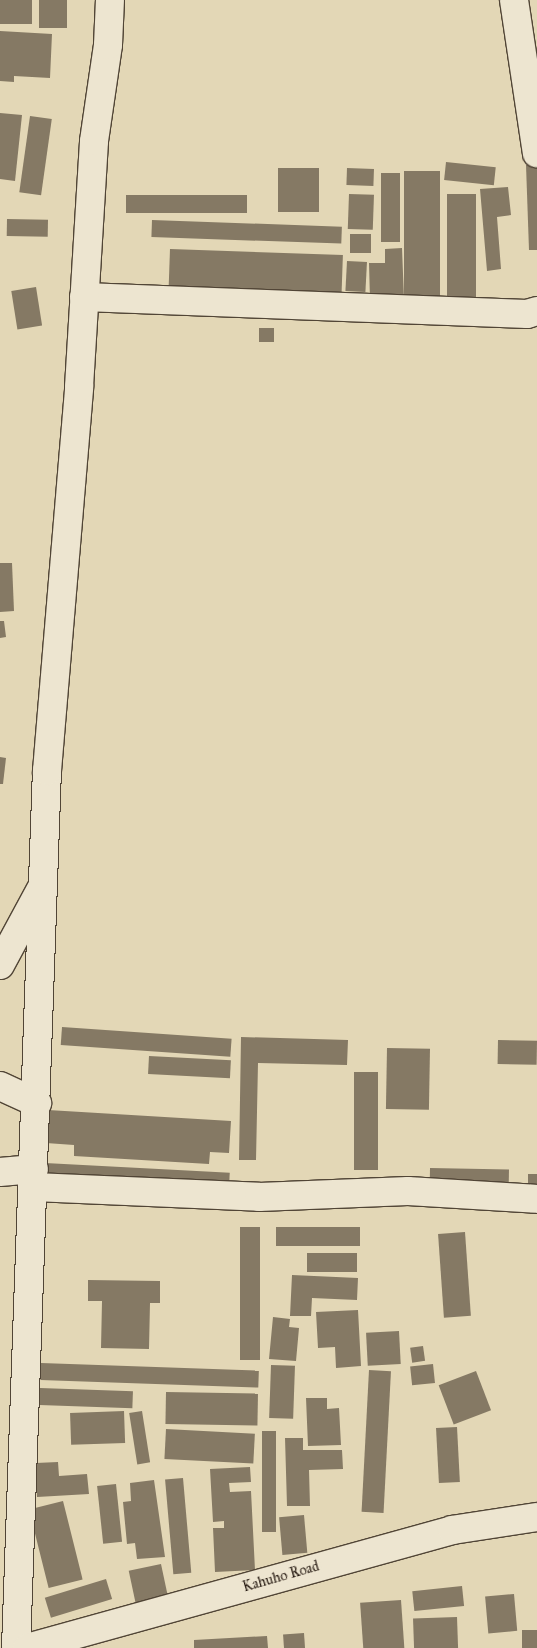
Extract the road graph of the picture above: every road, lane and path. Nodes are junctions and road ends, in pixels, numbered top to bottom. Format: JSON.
{"nodes":[{"id":1,"x":110,"y":0,"type":"edge"},
{"id":2,"x":514,"y":0,"type":"edge"},
{"id":3,"x":537,"y":153,"type":"edge"},
{"id":4,"x":84,"y":297,"type":"junction"},
{"id":5,"x":537,"y":311,"type":"edge"},
{"id":6,"x":44,"y":885,"type":"junction"},
{"id":7,"x":0,"y":965,"type":"edge"},
{"id":8,"x":0,"y":1086,"type":"edge"},
{"id":9,"x":36,"y":1103,"type":"junction"},
{"id":10,"x":0,"y":1172,"type":"edge"},
{"id":11,"x":34,"y":1178,"type":"junction"},
{"id":12,"x":537,"y":1199,"type":"edge"},
{"id":13,"x":537,"y":1517,"type":"edge"},
{"id":14,"x":16,"y":1648,"type":"edge"},
{"id":15,"x":27,"y":1648,"type":"edge"}],
"edges":[{"from":1,"to":4,"type":"street"},
{"from":2,"to":3,"type":"street"},
{"from":4,"to":5,"type":"street"},
{"from":4,"to":6,"type":"street"},
{"from":6,"to":7,"type":"street"},
{"from":6,"to":9,"type":"street"},
{"from":8,"to":9,"type":"street"},
{"from":9,"to":11,"type":"street"},
{"from":10,"to":11,"type":"street"},
{"from":11,"to":12,"type":"street"},
{"from":11,"to":14,"type":"street"},
{"from":13,"to":15,"type":"street","name":"Kahuho Road"}]}
